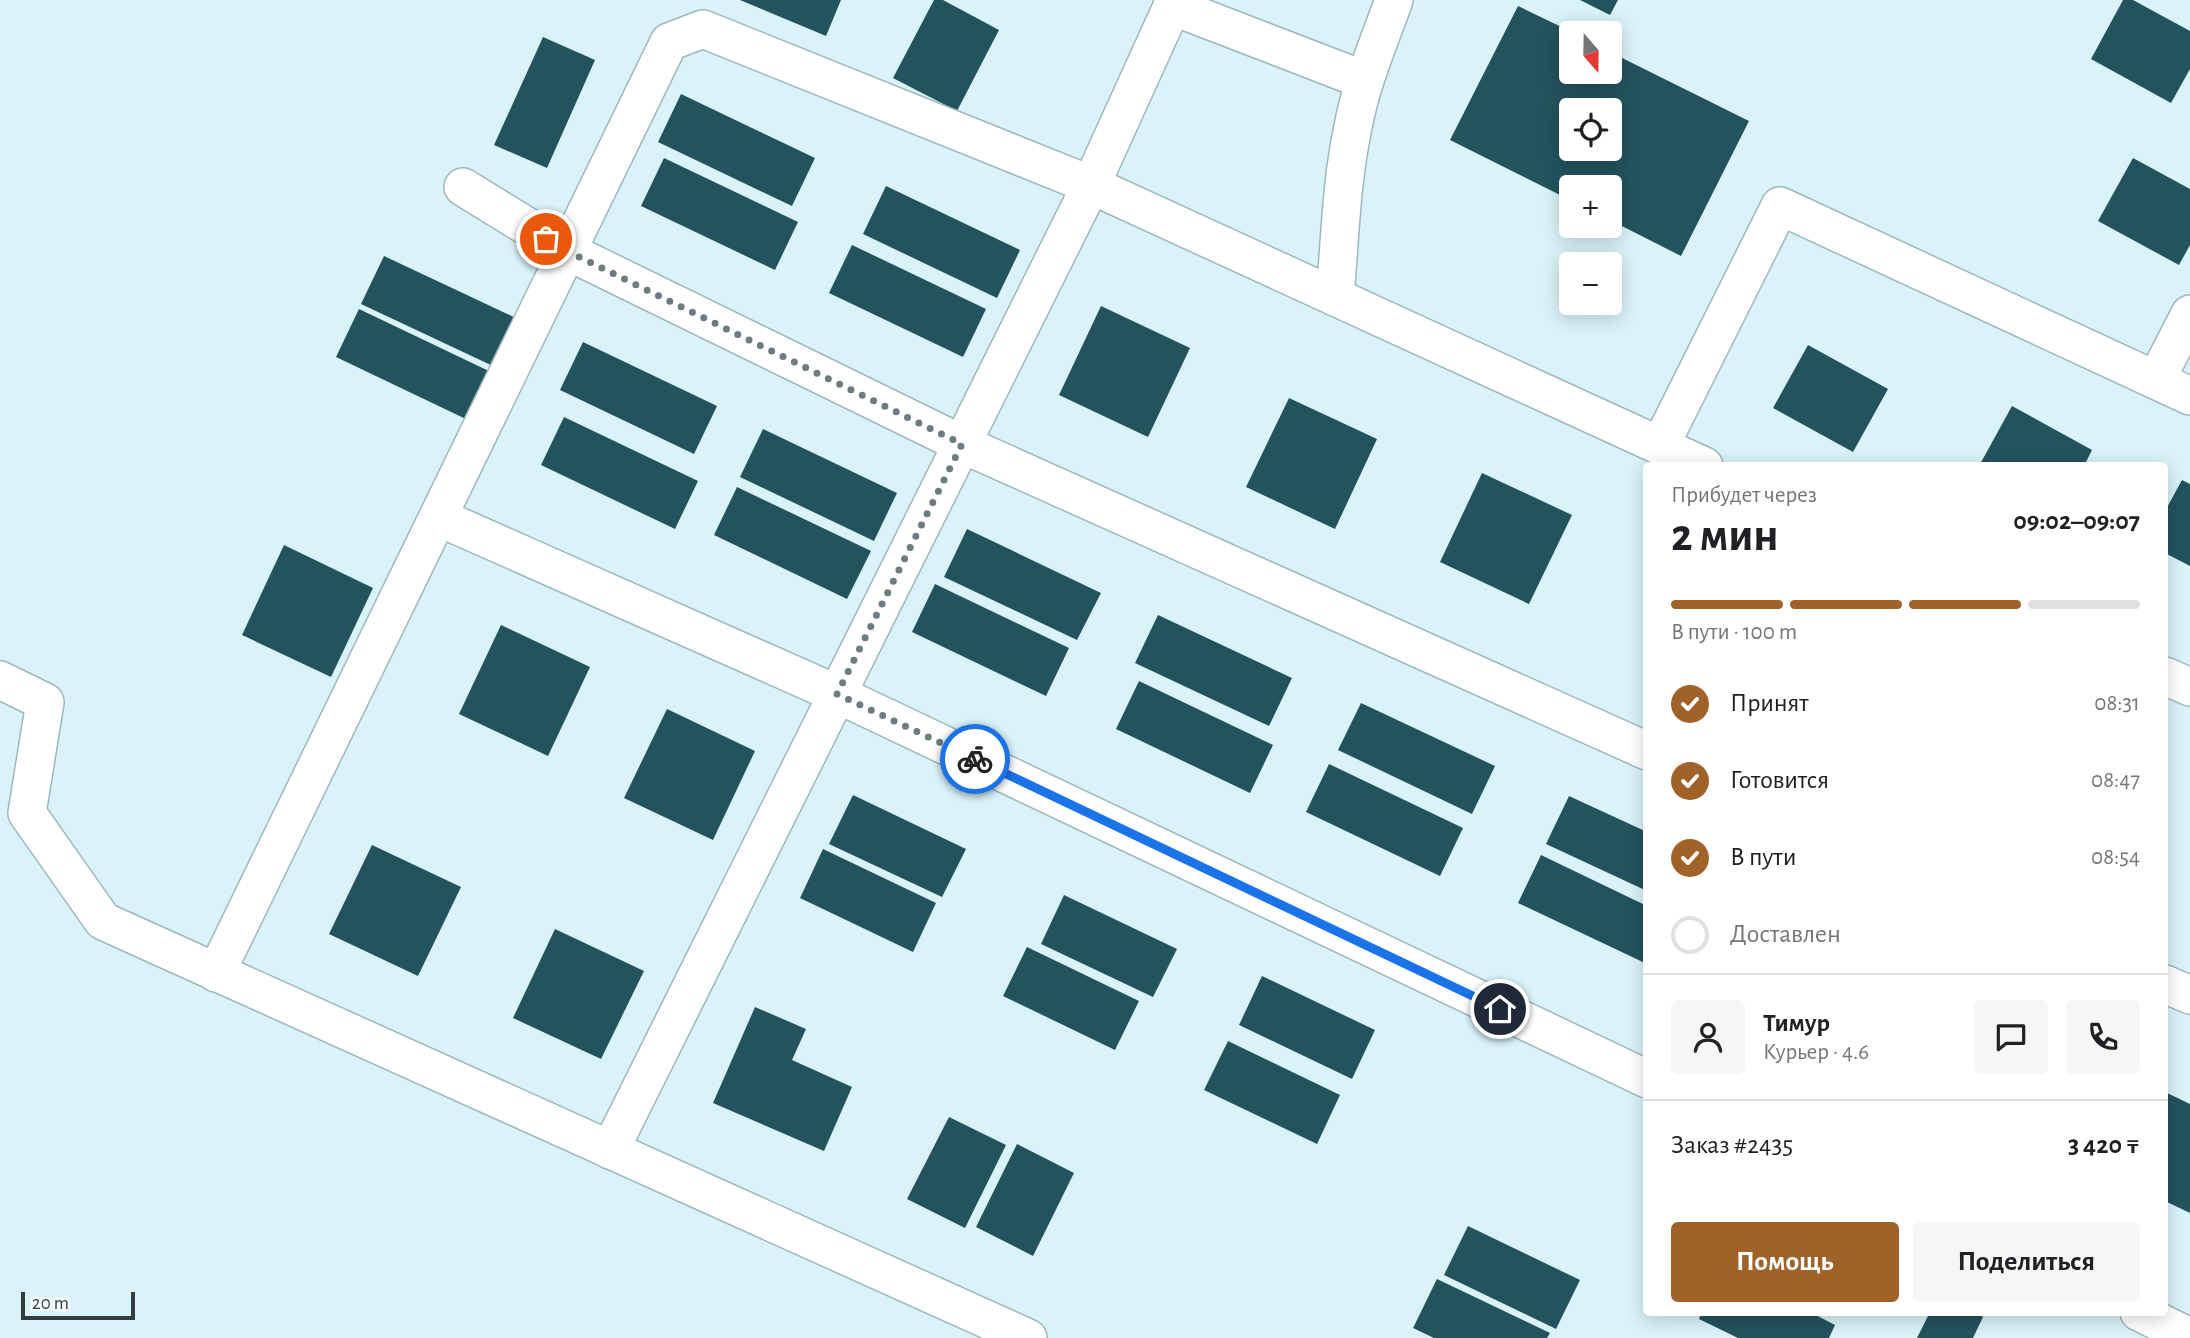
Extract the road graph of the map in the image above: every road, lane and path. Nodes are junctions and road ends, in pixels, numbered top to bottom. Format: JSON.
{"nodes":[{"id":1,"x":1394,"y":0,"type":"edge"},
{"id":2,"x":1174,"y":3,"type":"edge"},
{"id":3,"x":1364,"y":80,"type":"junction"},
{"id":4,"x":1091,"y":186,"type":"junction"},
{"id":5,"x":463,"y":187,"type":"dead end"},
{"id":6,"x":567,"y":251,"type":"junction"},
{"id":7,"x":1335,"y":297,"type":"junction"},
{"id":8,"x":2190,"y":314,"type":"edge"},
{"id":9,"x":2156,"y":380,"type":"junction"},
{"id":10,"x":2190,"y":396,"type":"edge"},
{"id":11,"x":962,"y":444,"type":"junction"},
{"id":12,"x":1660,"y":446,"type":"junction"},
{"id":13,"x":1695,"y":462,"type":"edge"},
{"id":14,"x":438,"y":517,"type":"junction"},
{"id":15,"x":2168,"y":677,"type":"edge"},
{"id":16,"x":0,"y":680,"type":"edge"},
{"id":17,"x":2190,"y":687,"type":"edge"},
{"id":18,"x":837,"y":694,"type":"junction"},
{"id":19,"x":1643,"y":749,"type":"edge"},
{"id":20,"x":216,"y":973,"type":"junction"},
{"id":21,"x":2168,"y":985,"type":"edge"},
{"id":22,"x":2190,"y":995,"type":"edge"},
{"id":23,"x":1643,"y":1077,"type":"edge"},
{"id":24,"x":610,"y":1150,"type":"junction"},
{"id":25,"x":2146,"y":1316,"type":"edge"},
{"id":26,"x":2190,"y":1337,"type":"edge"},
{"id":27,"x":1028,"y":1338,"type":"edge"}],
"edges":[{"from":1,"to":3,"type":"street"},
{"from":2,"to":3,"type":"street"},
{"from":2,"to":4,"type":"street"},
{"from":3,"to":7,"type":"street"},
{"from":4,"to":6,"type":"street"},
{"from":4,"to":7,"type":"street"},
{"from":4,"to":11,"type":"street"},
{"from":5,"to":6,"type":"street"},
{"from":6,"to":11,"type":"street"},
{"from":6,"to":14,"type":"street"},
{"from":7,"to":12,"type":"street"},
{"from":8,"to":9,"type":"street"},
{"from":9,"to":10,"type":"street"},
{"from":9,"to":12,"type":"street"},
{"from":11,"to":18,"type":"street"},
{"from":11,"to":19,"type":"street"},
{"from":12,"to":13,"type":"street"},
{"from":14,"to":18,"type":"street"},
{"from":14,"to":20,"type":"street"},
{"from":15,"to":17,"type":"street"},
{"from":16,"to":20,"type":"street"},
{"from":18,"to":23,"type":"street"},
{"from":18,"to":24,"type":"street"},
{"from":20,"to":24,"type":"street"},
{"from":21,"to":22,"type":"street"},
{"from":24,"to":27,"type":"street"},
{"from":25,"to":26,"type":"street"}]}
